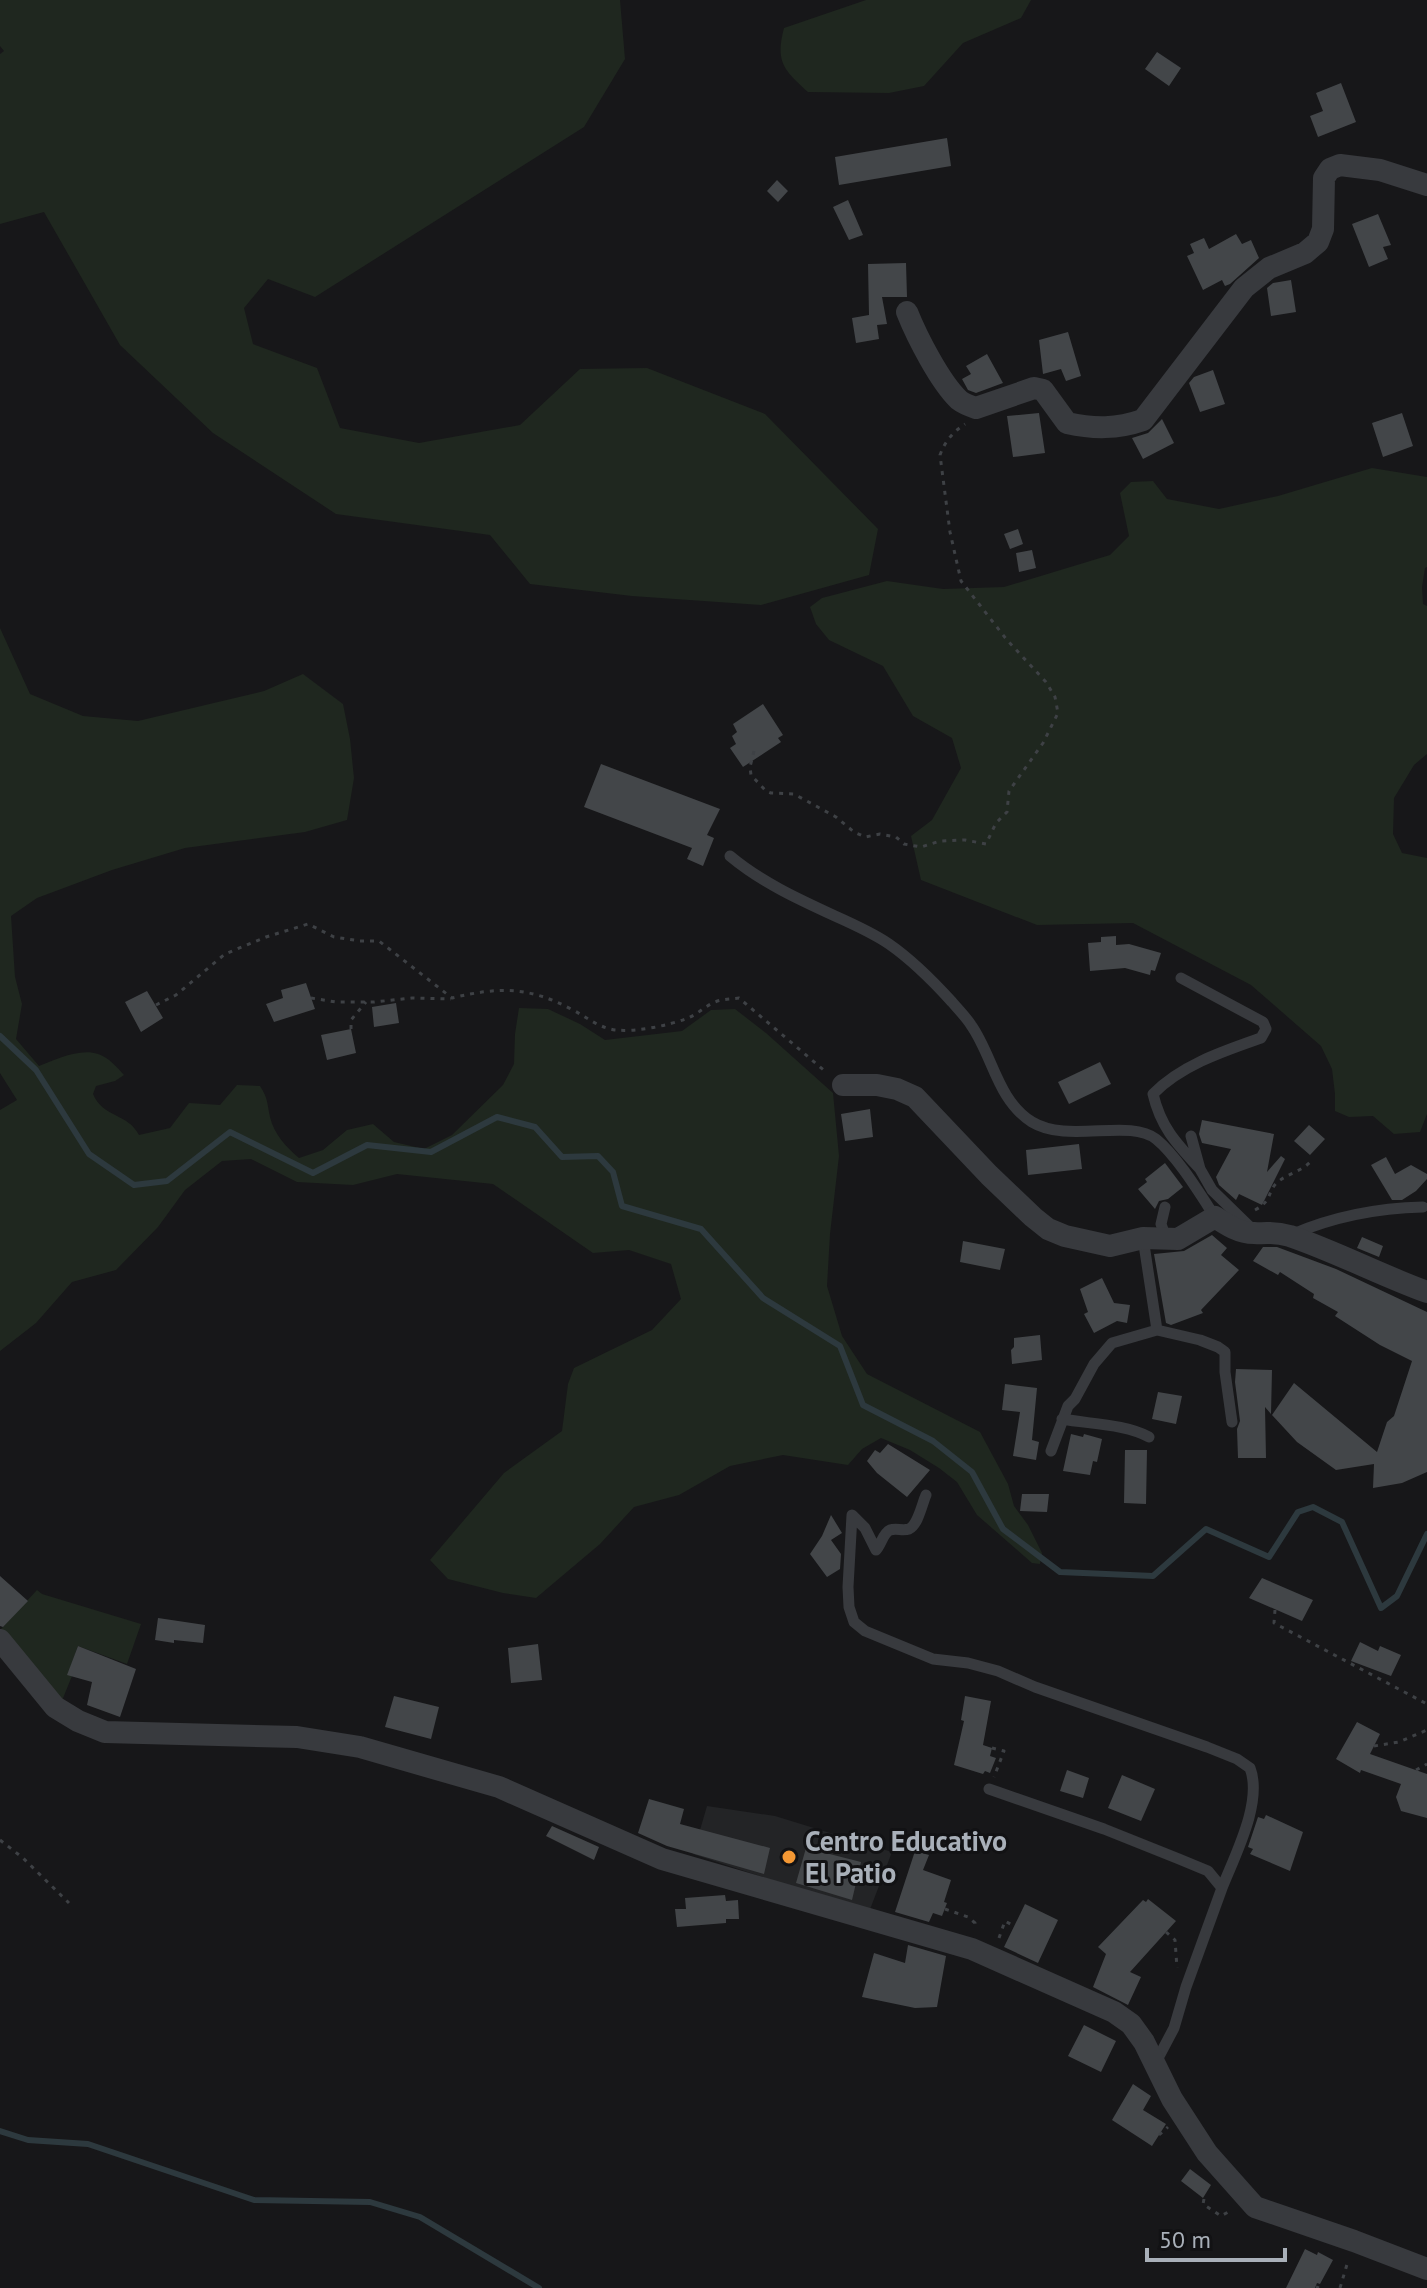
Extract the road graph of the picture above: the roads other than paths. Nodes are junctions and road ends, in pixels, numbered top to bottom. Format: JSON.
{"nodes":[{"id":1,"x":1427,"y":185,"type":"edge"},
{"id":2,"x":907,"y":312,"type":"dead end"},
{"id":3,"x":730,"y":856,"type":"dead end"},
{"id":4,"x":1181,"y":978,"type":"dead end"},
{"id":5,"x":843,"y":1085,"type":"road end"},
{"id":6,"x":1191,"y":1136,"type":"dead end"},
{"id":7,"x":1200,"y":1169,"type":"junction"},
{"id":8,"x":1165,"y":1207,"type":"dead end"},
{"id":9,"x":1423,"y":1207,"type":"dead end"},
{"id":10,"x":1215,"y":1217,"type":"junction"},
{"id":11,"x":1249,"y":1225,"type":"junction"},
{"id":12,"x":1289,"y":1236,"type":"junction"},
{"id":13,"x":1154,"y":1238,"type":"junction"},
{"id":14,"x":1427,"y":1292,"type":"edge"},
{"id":15,"x":1157,"y":1330,"type":"junction"},
{"id":16,"x":1062,"y":1419,"type":"junction"},
{"id":17,"x":1232,"y":1422,"type":"dead end"},
{"id":18,"x":1149,"y":1437,"type":"dead end"},
{"id":19,"x":1051,"y":1451,"type":"dead end"},
{"id":20,"x":926,"y":1495,"type":"dead end"},
{"id":21,"x":0,"y":1640,"type":"edge"},
{"id":22,"x":989,"y":1789,"type":"road end"},
{"id":23,"x":1222,"y":1888,"type":"junction"},
{"id":24,"x":1155,"y":2064,"type":"junction"},
{"id":25,"x":1427,"y":2269,"type":"edge"}],
"edges":[{"from":1,"to":2,"type":"street"},
{"from":3,"to":10,"type":"lane"},
{"from":4,"to":7,"type":"lane"},
{"from":5,"to":13,"type":"street"},
{"from":6,"to":7,"type":"lane"},
{"from":7,"to":11,"type":"lane"},
{"from":8,"to":13,"type":"lane"},
{"from":9,"to":12,"type":"lane"},
{"from":10,"to":11,"type":"street"},
{"from":10,"to":13,"type":"street"},
{"from":11,"to":12,"type":"street"},
{"from":12,"to":14,"type":"street"},
{"from":13,"to":15,"type":"lane"},
{"from":15,"to":16,"type":"lane"},
{"from":15,"to":17,"type":"lane"},
{"from":16,"to":18,"type":"lane"},
{"from":16,"to":19,"type":"lane"},
{"from":20,"to":23,"type":"lane"},
{"from":21,"to":24,"type":"street"},
{"from":22,"to":23,"type":"lane"},
{"from":23,"to":24,"type":"lane"},
{"from":24,"to":25,"type":"street"}]}
